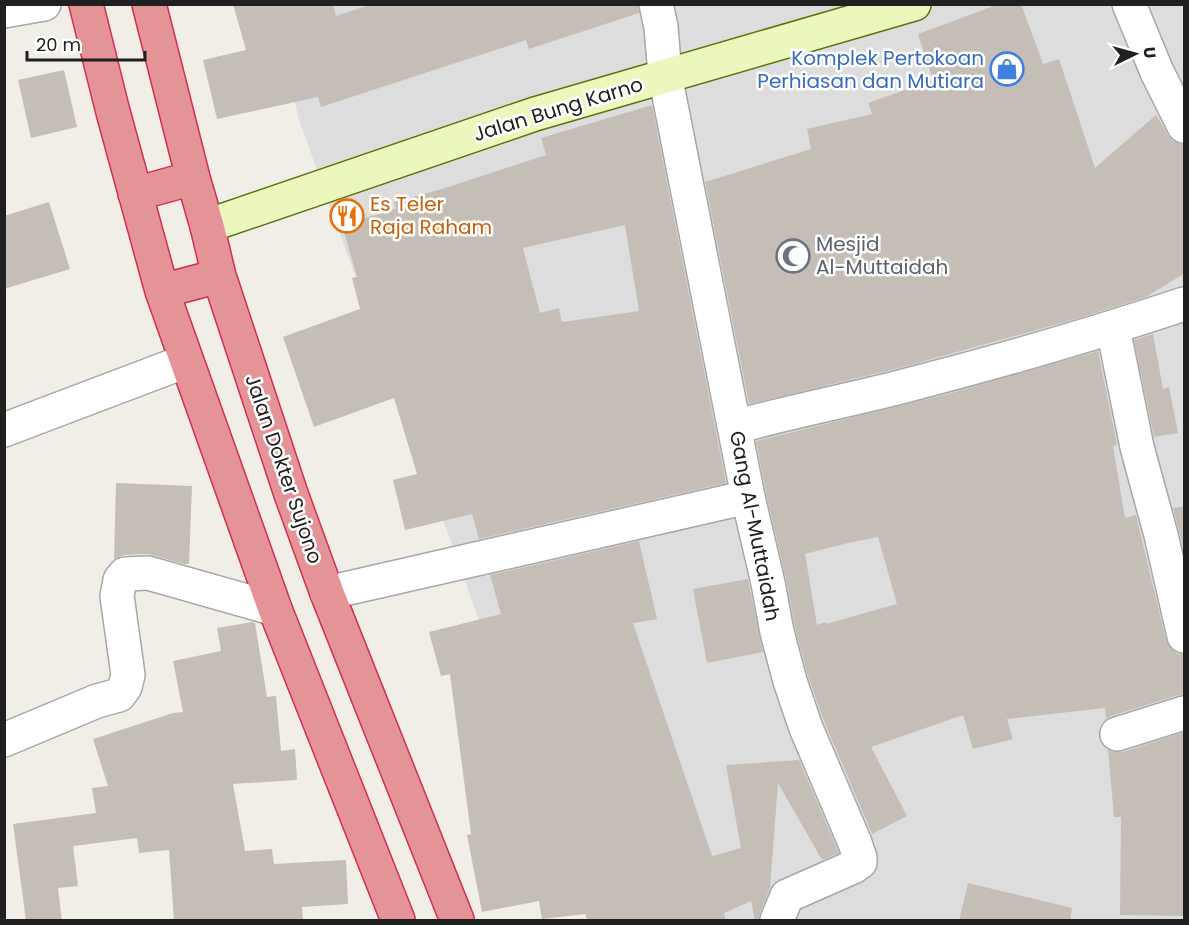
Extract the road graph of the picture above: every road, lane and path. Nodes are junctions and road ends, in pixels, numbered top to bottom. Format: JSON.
{"nodes":[{"id":1,"x":44,"y":4,"type":"edge"},
{"id":2,"x":86,"y":4,"type":"edge"},
{"id":3,"x":149,"y":4,"type":"edge"},
{"id":4,"x":657,"y":4,"type":"edge"},
{"id":5,"x":914,"y":4,"type":"edge"},
{"id":6,"x":1129,"y":4,"type":"edge"},
{"id":7,"x":4,"y":11,"type":"edge"},
{"id":8,"x":665,"y":75,"type":"junction"},
{"id":9,"x":1185,"y":126,"type":"edge"},
{"id":10,"x":193,"y":178,"type":"junction"},
{"id":11,"x":135,"y":194,"type":"junction"},
{"id":12,"x":207,"y":226,"type":"junction"},
{"id":13,"x":219,"y":276,"type":"junction"},
{"id":14,"x":162,"y":291,"type":"junction"},
{"id":15,"x":1185,"y":304,"type":"edge"},
{"id":16,"x":1113,"y":328,"type":"junction"},
{"id":17,"x":186,"y":361,"type":"junction"},
{"id":18,"x":735,"y":427,"type":"junction"},
{"id":19,"x":4,"y":430,"type":"edge"},
{"id":20,"x":748,"y":497,"type":"junction"},
{"id":21,"x":327,"y":592,"type":"junction"},
{"id":22,"x":275,"y":609,"type":"junction"},
{"id":23,"x":1185,"y":636,"type":"edge"},
{"id":24,"x":1185,"y":713,"type":"edge"},
{"id":25,"x":1117,"y":734,"type":"dead end"},
{"id":26,"x":4,"y":740,"type":"edge"},
{"id":27,"x":398,"y":921,"type":"edge"},
{"id":28,"x":457,"y":921,"type":"edge"},
{"id":29,"x":777,"y":921,"type":"edge"}],
"edges":[{"from":1,"to":7,"type":"street"},
{"from":2,"to":11,"type":"highway"},
{"from":3,"to":10,"type":"highway","name":"Jalan Dokter Sujono"},
{"from":4,"to":8,"type":"street","name":"Gang Al-Muttaidah"},
{"from":5,"to":8,"type":"main road","name":"Jalan Bung Karno"},
{"from":6,"to":9,"type":"street"},
{"from":8,"to":12,"type":"main road","name":"Jalan Bung Karno"},
{"from":8,"to":18,"type":"street","name":"Gang Al-Muttaidah"},
{"from":10,"to":11,"type":"highway"},
{"from":10,"to":12,"type":"highway","name":"Jalan Dokter Sujono"},
{"from":11,"to":14,"type":"highway"},
{"from":12,"to":13,"type":"highway","name":"Jalan Dokter Sujono"},
{"from":13,"to":14,"type":"highway"},
{"from":13,"to":21,"type":"highway","name":"Jalan Dokter Sujono"},
{"from":14,"to":17,"type":"highway"},
{"from":15,"to":16,"type":"street"},
{"from":16,"to":18,"type":"street"},
{"from":16,"to":23,"type":"street"},
{"from":17,"to":19,"type":"street"},
{"from":17,"to":22,"type":"highway"},
{"from":18,"to":20,"type":"street","name":"Gang Al-Muttaidah"},
{"from":20,"to":21,"type":"street"},
{"from":20,"to":29,"type":"street","name":"Gang Al-Muttaidah"},
{"from":21,"to":28,"type":"highway","name":"Jalan Dokter Sujono"},
{"from":22,"to":26,"type":"street"},
{"from":22,"to":27,"type":"highway"},
{"from":24,"to":25,"type":"street"}]}
